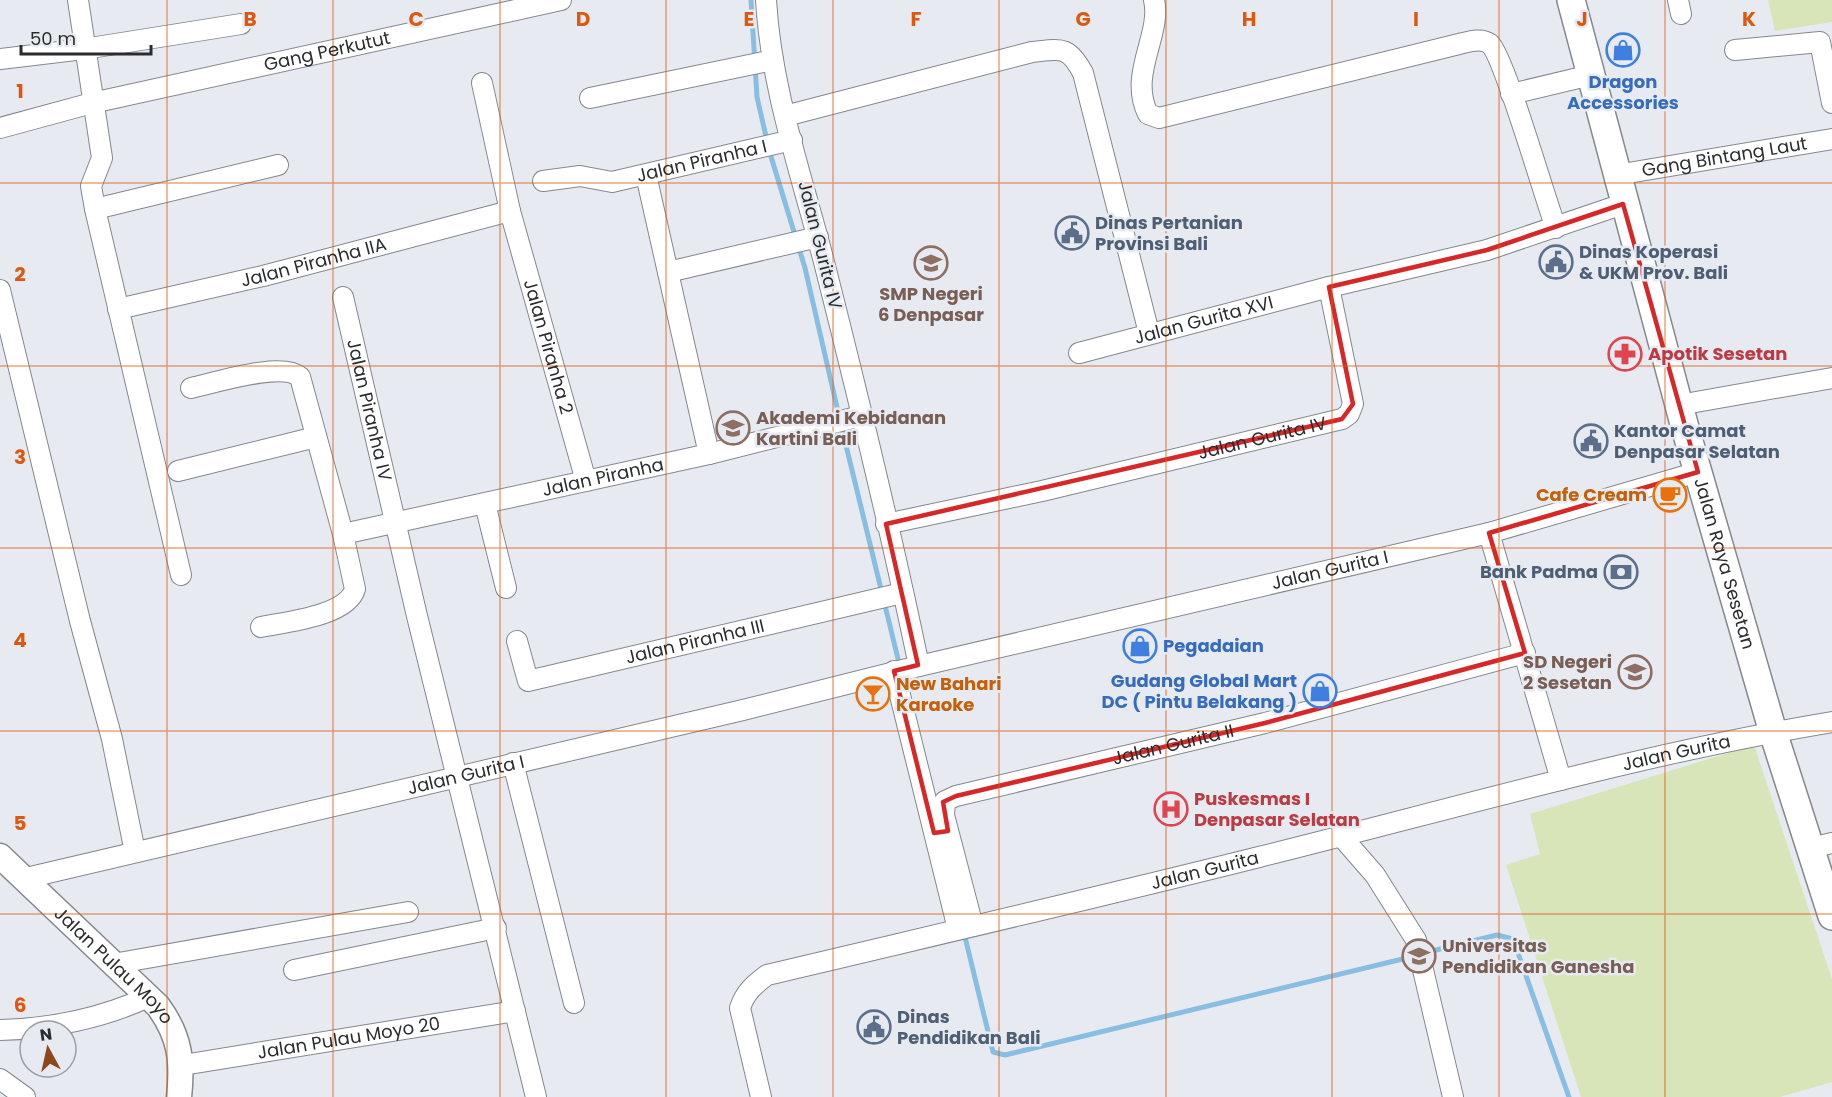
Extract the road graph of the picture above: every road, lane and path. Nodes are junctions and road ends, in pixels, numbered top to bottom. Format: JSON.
{"nodes":[{"id":1,"x":78,"y":0,"type":"edge"},
{"id":2,"x":561,"y":0,"type":"edge"},
{"id":3,"x":766,"y":0,"type":"edge"},
{"id":4,"x":1154,"y":0,"type":"edge"},
{"id":5,"x":1571,"y":0,"type":"edge"},
{"id":6,"x":241,"y":24,"type":"dead end"},
{"id":7,"x":84,"y":49,"type":"junction"},
{"id":8,"x":1735,"y":50,"type":"dead end"},
{"id":9,"x":0,"y":59,"type":"edge"},
{"id":10,"x":771,"y":60,"type":"junction"},
{"id":11,"x":1591,"y":75,"type":"junction"},
{"id":12,"x":482,"y":83,"type":"dead end"},
{"id":13,"x":1511,"y":94,"type":"junction"},
{"id":14,"x":590,"y":98,"type":"dead end"},
{"id":15,"x":92,"y":103,"type":"junction"},
{"id":16,"x":1832,"y":103,"type":"edge"},
{"id":17,"x":785,"y":116,"type":"junction"},
{"id":18,"x":0,"y":128,"type":"edge"},
{"id":19,"x":1832,"y":139,"type":"edge"},
{"id":20,"x":790,"y":141,"type":"junction"},
{"id":21,"x":278,"y":165,"type":"dead end"},
{"id":22,"x":1616,"y":174,"type":"junction"},
{"id":23,"x":646,"y":175,"type":"junction"},
{"id":24,"x":543,"y":181,"type":"dead end"},
{"id":25,"x":1623,"y":204,"type":"junction"},
{"id":26,"x":95,"y":209,"type":"junction"},
{"id":27,"x":510,"y":212,"type":"junction"},
{"id":28,"x":1556,"y":228,"type":"junction"},
{"id":29,"x":806,"y":240,"type":"junction"},
{"id":30,"x":668,"y":272,"type":"junction"},
{"id":31,"x":1329,"y":287,"type":"junction"},
{"id":32,"x":0,"y":290,"type":"edge"},
{"id":33,"x":343,"y":297,"type":"dead end"},
{"id":34,"x":118,"y":309,"type":"junction"},
{"id":35,"x":1149,"y":333,"type":"junction"},
{"id":36,"x":1079,"y":353,"type":"dead end"},
{"id":37,"x":1832,"y":378,"type":"edge"},
{"id":38,"x":191,"y":388,"type":"dead end"},
{"id":39,"x":1679,"y":405,"type":"junction"},
{"id":40,"x":857,"y":417,"type":"junction"},
{"id":41,"x":316,"y":437,"type":"junction"},
{"id":42,"x":709,"y":454,"type":"junction"},
{"id":43,"x":178,"y":471,"type":"dead end"},
{"id":44,"x":1698,"y":472,"type":"junction"},
{"id":45,"x":586,"y":481,"type":"junction"},
{"id":46,"x":485,"y":504,"type":"junction"},
{"id":47,"x":397,"y":522,"type":"junction"},
{"id":48,"x":886,"y":524,"type":"junction"},
{"id":49,"x":1489,"y":532,"type":"junction"},
{"id":50,"x":343,"y":534,"type":"junction"},
{"id":51,"x":181,"y":575,"type":"dead end"},
{"id":52,"x":506,"y":588,"type":"dead end"},
{"id":53,"x":890,"y":596,"type":"junction"},
{"id":54,"x":261,"y":627,"type":"dead end"},
{"id":55,"x":517,"y":641,"type":"dead end"},
{"id":56,"x":1525,"y":653,"type":"junction"},
{"id":57,"x":905,"y":669,"type":"junction"},
{"id":58,"x":1832,"y":722,"type":"edge"},
{"id":59,"x":1773,"y":732,"type":"junction"},
{"id":60,"x":513,"y":763,"type":"junction"},
{"id":61,"x":458,"y":776,"type":"junction"},
{"id":62,"x":1561,"y":780,"type":"junction"},
{"id":63,"x":941,"y":832,"type":"junction"},
{"id":64,"x":1341,"y":836,"type":"junction"},
{"id":65,"x":1821,"y":845,"type":"edge"},
{"id":66,"x":135,"y":852,"type":"junction"},
{"id":67,"x":0,"y":856,"type":"edge"},
{"id":68,"x":21,"y":879,"type":"junction"},
{"id":69,"x":408,"y":912,"type":"dead end"},
{"id":70,"x":1832,"y":916,"type":"edge"},
{"id":71,"x":496,"y":928,"type":"junction"},
{"id":72,"x":965,"y":928,"type":"junction"},
{"id":73,"x":113,"y":964,"type":"junction"},
{"id":74,"x":294,"y":970,"type":"dead end"},
{"id":75,"x":148,"y":997,"type":"junction"},
{"id":76,"x":574,"y":1003,"type":"dead end"},
{"id":77,"x":515,"y":1011,"type":"junction"},
{"id":78,"x":0,"y":1030,"type":"edge"},
{"id":79,"x":183,"y":1065,"type":"junction"},
{"id":80,"x":0,"y":1079,"type":"edge"},
{"id":81,"x":25,"y":1097,"type":"edge"},
{"id":82,"x":179,"y":1097,"type":"edge"},
{"id":83,"x":536,"y":1097,"type":"edge"},
{"id":84,"x":761,"y":1097,"type":"edge"},
{"id":85,"x":1453,"y":1097,"type":"edge"}],
"edges":[{"from":1,"to":7,"type":"street"},
{"from":2,"to":15,"type":"street","name":"Gang Perkutut"},
{"from":3,"to":10,"type":"street","name":"Jalan Gurita IV"},
{"from":4,"to":13,"type":"street"},
{"from":5,"to":11,"type":"main road","name":"Jalan Raya Sesetan"},
{"from":6,"to":7,"type":"street"},
{"from":7,"to":9,"type":"street"},
{"from":7,"to":15,"type":"street"},
{"from":8,"to":16,"type":"street"},
{"from":10,"to":14,"type":"street"},
{"from":10,"to":17,"type":"street","name":"Jalan Gurita IV"},
{"from":11,"to":13,"type":"street"},
{"from":11,"to":22,"type":"main road","name":"Jalan Raya Sesetan"},
{"from":12,"to":27,"type":"street","name":"Jalan Piranha 2"},
{"from":13,"to":28,"type":"street"},
{"from":15,"to":18,"type":"street","name":"Gang Perkutut"},
{"from":15,"to":26,"type":"street"},
{"from":17,"to":20,"type":"street","name":"Jalan Gurita IV"},
{"from":17,"to":35,"type":"street"},
{"from":19,"to":22,"type":"street","name":"Gang Bintang Laut"},
{"from":20,"to":23,"type":"street","name":"Jalan Piranha I"},
{"from":20,"to":29,"type":"street","name":"Jalan Gurita IV"},
{"from":21,"to":26,"type":"street"},
{"from":22,"to":25,"type":"main road","name":"Jalan Raya Sesetan"},
{"from":23,"to":24,"type":"street","name":"Jalan Piranha I"},
{"from":23,"to":30,"type":"street"},
{"from":25,"to":28,"type":"street"},
{"from":25,"to":39,"type":"main road","name":"Jalan Raya Sesetan"},
{"from":26,"to":34,"type":"street"},
{"from":27,"to":34,"type":"street","name":"Jalan Piranha IIA"},
{"from":27,"to":45,"type":"street","name":"Jalan Piranha 2"},
{"from":28,"to":31,"type":"street"},
{"from":29,"to":30,"type":"street"},
{"from":29,"to":40,"type":"street","name":"Jalan Gurita IV"},
{"from":30,"to":42,"type":"street"},
{"from":31,"to":35,"type":"street","name":"Jalan Gurita XVI"},
{"from":31,"to":48,"type":"street","name":"Jalan Gurita IV"},
{"from":32,"to":66,"type":"street"},
{"from":33,"to":47,"type":"street","name":"Jalan Piranha IV"},
{"from":34,"to":51,"type":"street"},
{"from":35,"to":36,"type":"street","name":"Jalan Gurita XVI"},
{"from":37,"to":39,"type":"street"},
{"from":38,"to":41,"type":"street"},
{"from":39,"to":44,"type":"main road","name":"Jalan Raya Sesetan"},
{"from":40,"to":42,"type":"street","name":"Jalan Piranha"},
{"from":40,"to":48,"type":"street","name":"Jalan Gurita IV"},
{"from":41,"to":43,"type":"street"},
{"from":41,"to":50,"type":"street"},
{"from":42,"to":45,"type":"street","name":"Jalan Piranha"},
{"from":44,"to":49,"type":"street","name":"Jalan Gurita I"},
{"from":44,"to":59,"type":"main road","name":"Jalan Raya Sesetan"},
{"from":45,"to":46,"type":"street","name":"Jalan Piranha"},
{"from":46,"to":47,"type":"street","name":"Jalan Piranha"},
{"from":46,"to":52,"type":"street"},
{"from":47,"to":50,"type":"street","name":"Jalan Piranha"},
{"from":47,"to":61,"type":"street","name":"Jalan Piranha IV"},
{"from":48,"to":53,"type":"street","name":"Jalan Gurita IV"},
{"from":49,"to":56,"type":"street"},
{"from":49,"to":57,"type":"street","name":"Jalan Gurita I"},
{"from":50,"to":54,"type":"street"},
{"from":53,"to":55,"type":"street","name":"Jalan Piranha III"},
{"from":53,"to":57,"type":"street","name":"Jalan Gurita IV"},
{"from":56,"to":62,"type":"street"},
{"from":56,"to":63,"type":"street","name":"Jalan Gurita II"},
{"from":57,"to":60,"type":"street","name":"Jalan Gurita I"},
{"from":57,"to":63,"type":"street","name":"Jalan Gurita IV"},
{"from":58,"to":59,"type":"street","name":"Jalan Gurita"},
{"from":59,"to":62,"type":"street","name":"Jalan Gurita"},
{"from":59,"to":65,"type":"main road","name":"Jalan Raya Sesetan"},
{"from":60,"to":61,"type":"street","name":"Jalan Gurita I"},
{"from":60,"to":76,"type":"street"},
{"from":61,"to":66,"type":"street","name":"Jalan Gurita I"},
{"from":61,"to":71,"type":"street","name":"Jalan Piranha IV"},
{"from":62,"to":64,"type":"street","name":"Jalan Gurita"},
{"from":63,"to":72,"type":"street","name":"Jalan Gurita II"},
{"from":64,"to":72,"type":"street","name":"Jalan Gurita"},
{"from":64,"to":85,"type":"street"},
{"from":65,"to":70,"type":"main road","name":"Jalan Raya Sesetan"},
{"from":66,"to":68,"type":"street","name":"Jalan Gurita I"},
{"from":67,"to":68,"type":"street","name":"Jalan Pulau Moyo"},
{"from":68,"to":73,"type":"street","name":"Jalan Pulau Moyo"},
{"from":69,"to":73,"type":"street"},
{"from":71,"to":74,"type":"street"},
{"from":71,"to":77,"type":"street","name":"Jalan Piranha IV"},
{"from":72,"to":84,"type":"street","name":"Jalan Gurita"},
{"from":73,"to":75,"type":"street","name":"Jalan Pulau Moyo"},
{"from":75,"to":78,"type":"street"},
{"from":75,"to":79,"type":"street","name":"Jalan Pulau Moyo"},
{"from":77,"to":79,"type":"street","name":"Jalan Pulau Moyo 20"},
{"from":77,"to":83,"type":"street","name":"Jalan Piranha IV"},
{"from":79,"to":82,"type":"street","name":"Jalan Pulau Moyo"},
{"from":80,"to":81,"type":"street"}]}
